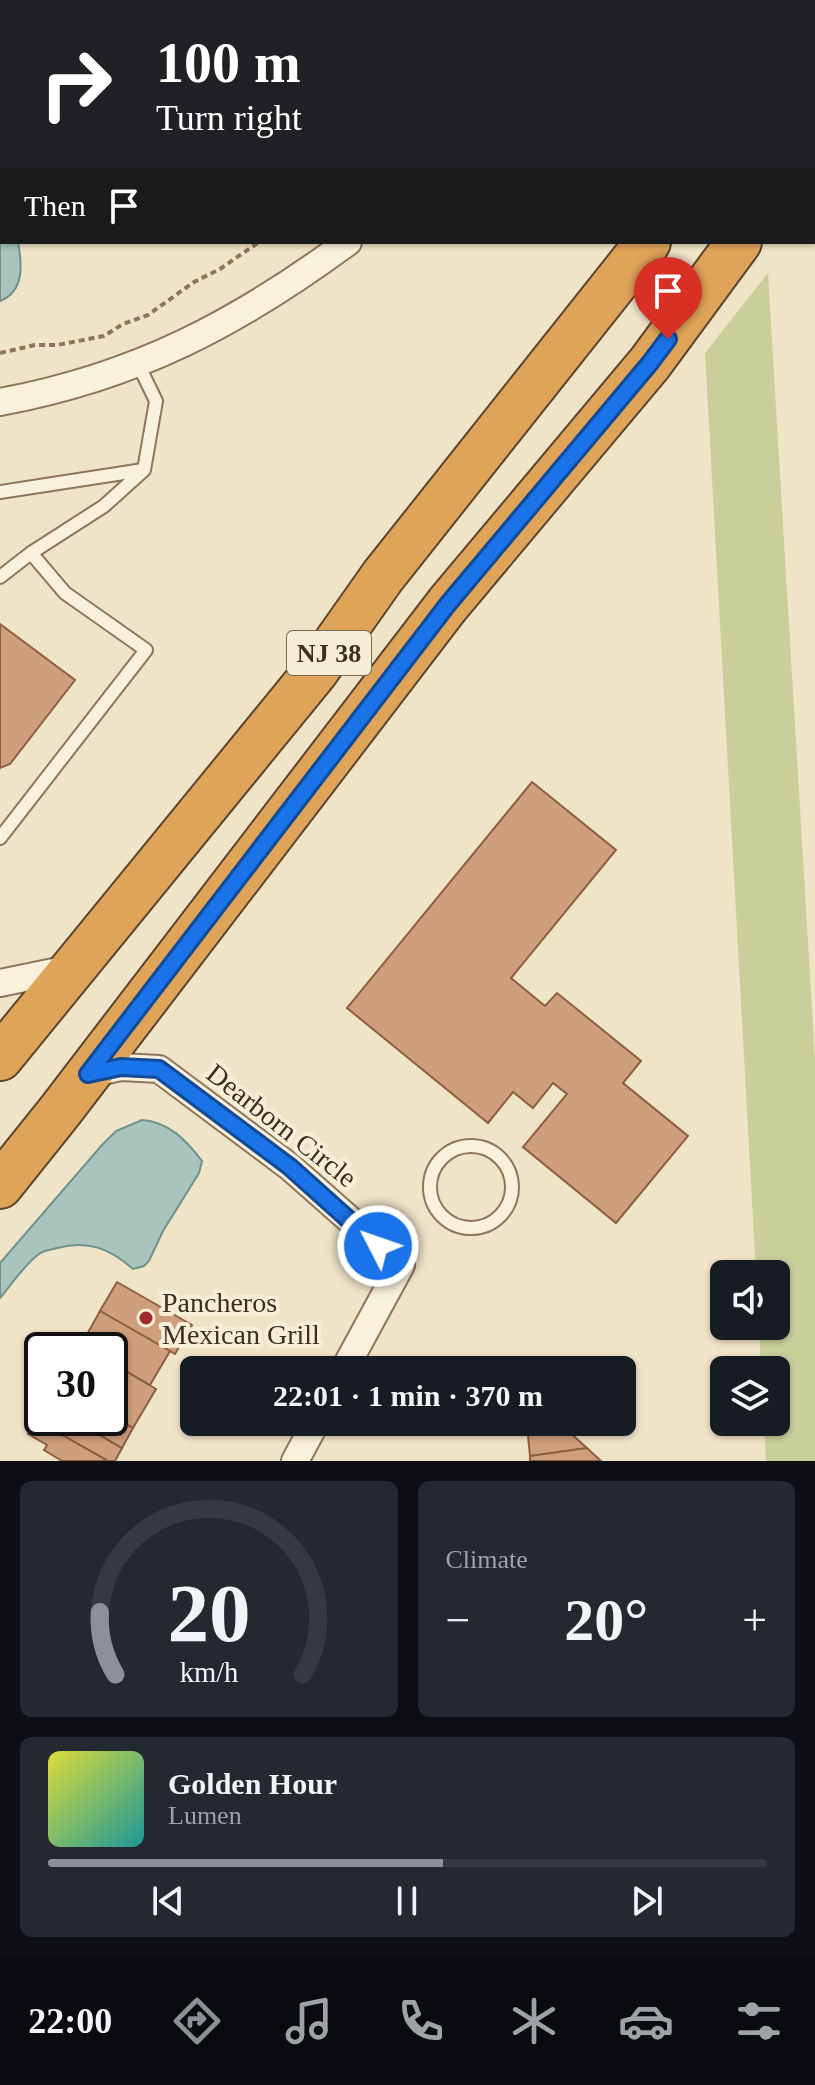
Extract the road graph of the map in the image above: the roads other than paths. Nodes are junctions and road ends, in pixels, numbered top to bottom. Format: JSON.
{"nodes":[{"id":1,"x":345,"y":244,"type":"edge"},
{"id":2,"x":646,"y":244,"type":"edge"},
{"id":3,"x":738,"y":244,"type":"edge"},
{"id":4,"x":138,"y":364,"type":"junction"},
{"id":5,"x":0,"y":402,"type":"edge"},
{"id":6,"x":144,"y":470,"type":"junction"},
{"id":7,"x":0,"y":492,"type":"edge"},
{"id":8,"x":31,"y":553,"type":"junction"},
{"id":9,"x":0,"y":577,"type":"edge"},
{"id":10,"x":0,"y":838,"type":"edge"},
{"id":11,"x":73,"y":968,"type":"junction"},
{"id":12,"x":0,"y":983,"type":"edge"},
{"id":13,"x":0,"y":1058,"type":"edge"},
{"id":14,"x":88,"y":1074,"type":"junction"},
{"id":15,"x":0,"y":1186,"type":"edge"},
{"id":16,"x":493,"y":1222,"type":"joint"},
{"id":17,"x":352,"y":1356,"type":"edge"},
{"id":18,"x":308,"y":1436,"type":"edge"},
{"id":19,"x":295,"y":1461,"type":"edge"}],
"edges":[{"from":1,"to":4,"type":"street"},
{"from":2,"to":11,"type":"highway","number":"NJ 38"},
{"from":3,"to":14,"type":"highway","number":"NJ 38"},
{"from":4,"to":5,"type":"street"},
{"from":4,"to":6,"type":"lane"},
{"from":6,"to":7,"type":"lane"},
{"from":6,"to":8,"type":"lane"},
{"from":8,"to":9,"type":"lane"},
{"from":8,"to":10,"type":"lane"},
{"from":11,"to":12,"type":"street"},
{"from":11,"to":13,"type":"highway","number":"NJ 38"},
{"from":14,"to":15,"type":"highway","number":"NJ 38"},
{"from":14,"to":17,"type":"street","name":"Dearborn Circle"},
{"from":16,"to":16,"type":"lane"},
{"from":18,"to":19,"type":"street"}]}
